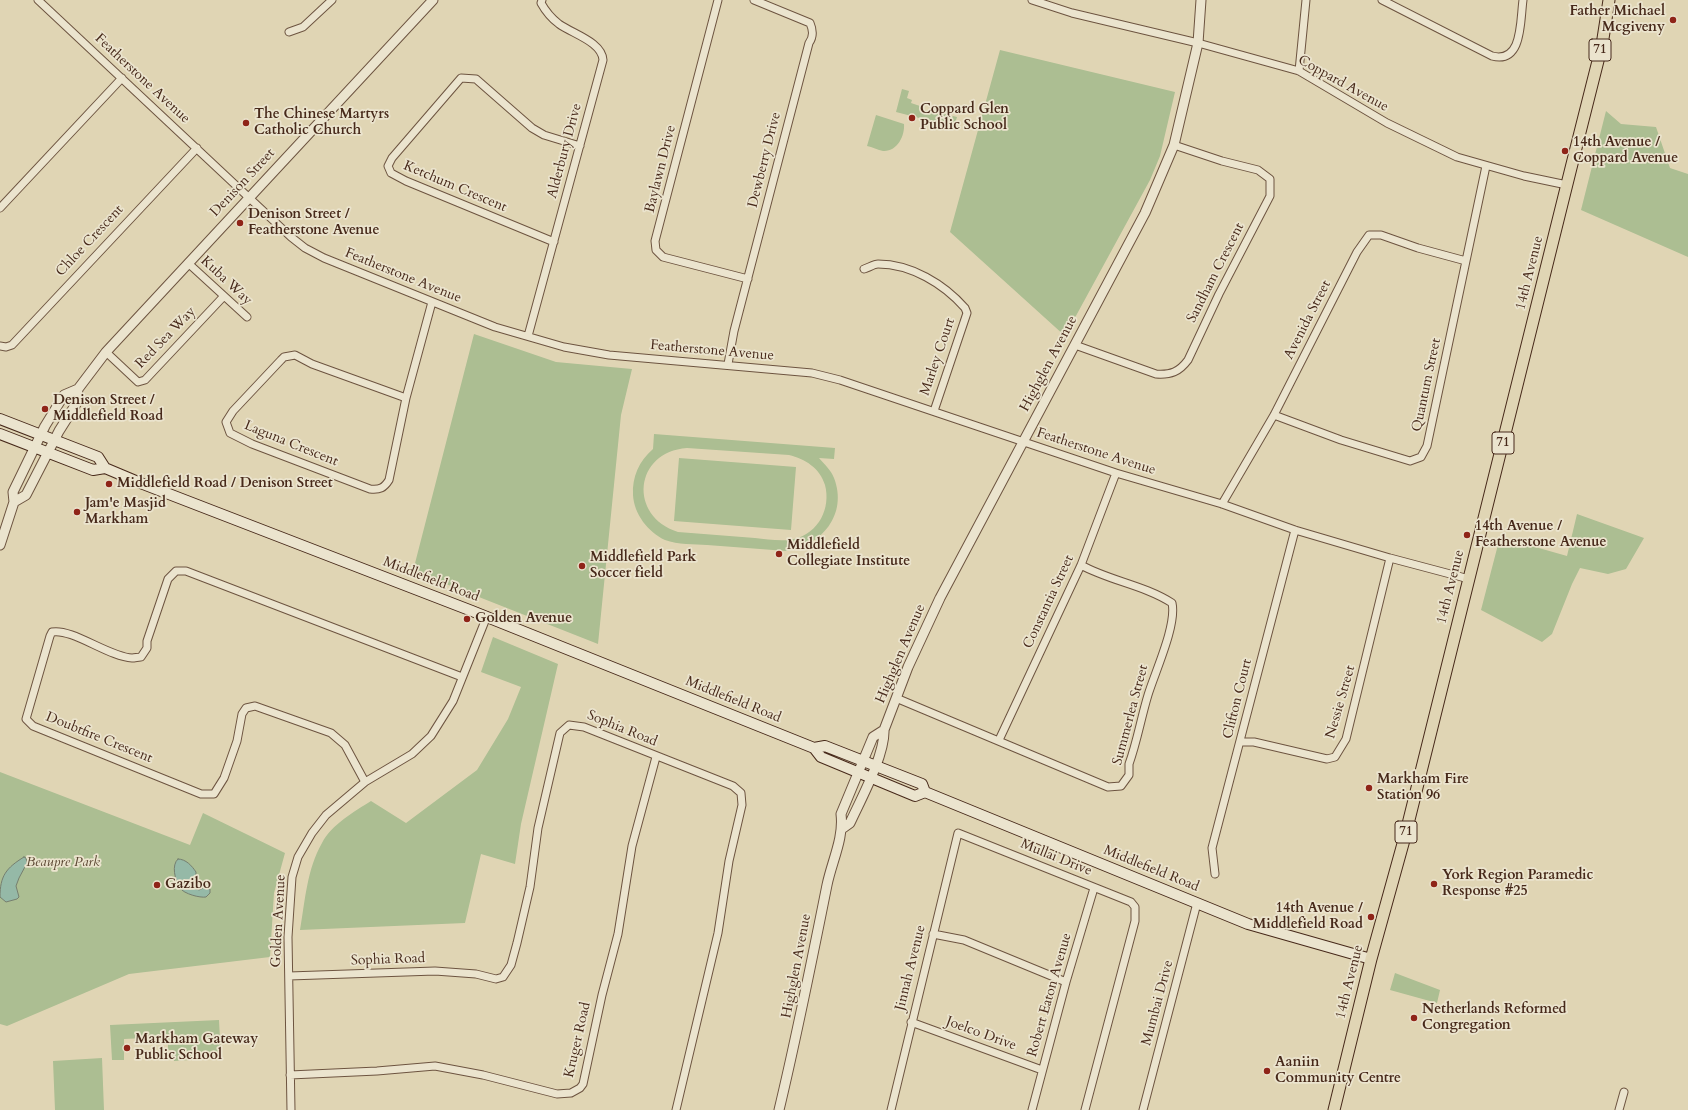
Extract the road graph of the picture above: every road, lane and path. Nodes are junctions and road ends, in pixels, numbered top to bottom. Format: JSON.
{"nodes":[{"id":1,"x":38,"y":0,"type":"edge"},
{"id":2,"x":332,"y":0,"type":"edge"},
{"id":3,"x":433,"y":0,"type":"edge"},
{"id":4,"x":542,"y":0,"type":"edge"},
{"id":5,"x":718,"y":0,"type":"edge"},
{"id":6,"x":754,"y":0,"type":"edge"},
{"id":7,"x":1032,"y":0,"type":"edge"},
{"id":8,"x":1201,"y":0,"type":"edge"},
{"id":9,"x":1306,"y":0,"type":"edge"},
{"id":10,"x":1382,"y":0,"type":"edge"},
{"id":11,"x":1522,"y":0,"type":"edge"},
{"id":12,"x":1608,"y":0,"type":"edge"},
{"id":13,"x":289,"y":32,"type":"dead end"},
{"id":14,"x":1198,"y":43,"type":"junction"},
{"id":15,"x":1299,"y":71,"type":"junction"},
{"id":16,"x":122,"y":78,"type":"junction"},
{"id":17,"x":1174,"y":145,"type":"junction"},
{"id":18,"x":580,"y":146,"type":"junction"},
{"id":19,"x":197,"y":148,"type":"junction"},
{"id":20,"x":1486,"y":166,"type":"junction"},
{"id":21,"x":1567,"y":185,"type":"junction"},
{"id":22,"x":248,"y":198,"type":"junction"},
{"id":23,"x":0,"y":208,"type":"edge"},
{"id":24,"x":554,"y":242,"type":"junction"},
{"id":25,"x":1466,"y":261,"type":"junction"},
{"id":26,"x":188,"y":263,"type":"junction"},
{"id":27,"x":864,"y":269,"type":"dead end"},
{"id":28,"x":748,"y":279,"type":"junction"},
{"id":29,"x":224,"y":296,"type":"junction"},
{"id":30,"x":432,"y":302,"type":"junction"},
{"id":31,"x":247,"y":317,"type":"dead end"},
{"id":32,"x":528,"y":336,"type":"junction"},
{"id":33,"x":1075,"y":345,"type":"junction"},
{"id":34,"x":0,"y":346,"type":"edge"},
{"id":35,"x":106,"y":352,"type":"junction"},
{"id":36,"x":728,"y":364,"type":"junction"},
{"id":37,"x":78,"y":389,"type":"junction"},
{"id":38,"x":406,"y":398,"type":"junction"},
{"id":39,"x":934,"y":411,"type":"junction"},
{"id":40,"x":1274,"y":415,"type":"junction"},
{"id":41,"x":0,"y":419,"type":"edge"},
{"id":42,"x":0,"y":434,"type":"edge"},
{"id":43,"x":41,"y":434,"type":"junction"},
{"id":44,"x":54,"y":440,"type":"junction"},
{"id":45,"x":1024,"y":443,"type":"junction"},
{"id":46,"x":34,"y":448,"type":"junction"},
{"id":47,"x":47,"y":453,"type":"junction"},
{"id":48,"x":104,"y":468,"type":"junction"},
{"id":49,"x":1116,"y":473,"type":"junction"},
{"id":50,"x":14,"y":502,"type":"junction"},
{"id":51,"x":1222,"y":504,"type":"junction"},
{"id":52,"x":1295,"y":530,"type":"junction"},
{"id":53,"x":0,"y":545,"type":"edge"},
{"id":54,"x":1390,"y":558,"type":"junction"},
{"id":55,"x":1081,"y":565,"type":"junction"},
{"id":56,"x":1469,"y":579,"type":"junction"},
{"id":57,"x":487,"y":616,"type":"junction"},
{"id":58,"x":462,"y":676,"type":"junction"},
{"id":59,"x":896,"y":698,"type":"junction"},
{"id":60,"x":884,"y":730,"type":"junction"},
{"id":61,"x":999,"y":740,"type":"junction"},
{"id":62,"x":1241,"y":742,"type":"junction"},
{"id":63,"x":814,"y":748,"type":"junction"},
{"id":64,"x":656,"y":757,"type":"junction"},
{"id":65,"x":862,"y":760,"type":"junction"},
{"id":66,"x":875,"y":765,"type":"junction"},
{"id":67,"x":857,"y":771,"type":"junction"},
{"id":68,"x":870,"y":777,"type":"junction"},
{"id":69,"x":366,"y":782,"type":"junction"},
{"id":70,"x":925,"y":792,"type":"junction"},
{"id":71,"x":843,"y":828,"type":"junction"},
{"id":72,"x":958,"y":833,"type":"joint"},
{"id":73,"x":1215,"y":874,"type":"dead end"},
{"id":74,"x":1094,"y":888,"type":"junction"},
{"id":75,"x":1197,"y":903,"type":"junction"},
{"id":76,"x":933,"y":934,"type":"junction"},
{"id":77,"x":1371,"y":959,"type":"junction"},
{"id":78,"x":289,"y":976,"type":"junction"},
{"id":79,"x":1066,"y":982,"type":"junction"},
{"id":80,"x":912,"y":1022,"type":"junction"},
{"id":81,"x":1042,"y":1070,"type":"junction"},
{"id":82,"x":290,"y":1075,"type":"junction"},
{"id":83,"x":1624,"y":1092,"type":"dead end"},
{"id":84,"x":291,"y":1110,"type":"edge"},
{"id":85,"x":676,"y":1110,"type":"edge"},
{"id":86,"x":779,"y":1110,"type":"edge"},
{"id":87,"x":891,"y":1110,"type":"edge"},
{"id":88,"x":1032,"y":1110,"type":"edge"},
{"id":89,"x":1085,"y":1110,"type":"edge"},
{"id":90,"x":1143,"y":1110,"type":"edge"},
{"id":91,"x":1334,"y":1110,"type":"edge"},
{"id":92,"x":1619,"y":1110,"type":"edge"}],
"edges":[{"from":1,"to":16,"type":"street","name":"Featherstone Avenue"},
{"from":2,"to":13,"type":"street"},
{"from":3,"to":22,"type":"street","name":"Denison Street"},
{"from":4,"to":18,"type":"street","name":"Alderbury Drive"},
{"from":5,"to":28,"type":"street","name":"Baylawn Drive"},
{"from":6,"to":28,"type":"street","name":"Dewberry Drive"},
{"from":7,"to":14,"type":"street","name":"Coppard Avenue"},
{"from":8,"to":14,"type":"street","name":"Highglen Avenue"},
{"from":9,"to":15,"type":"street"},
{"from":10,"to":11,"type":"street"},
{"from":12,"to":21,"type":"main road","name":"14th Avenue","number":"71"},
{"from":14,"to":15,"type":"street","name":"Coppard Avenue"},
{"from":14,"to":17,"type":"street","name":"Highglen Avenue"},
{"from":15,"to":20,"type":"street","name":"Coppard Avenue"},
{"from":16,"to":19,"type":"street","name":"Featherstone Avenue"},
{"from":16,"to":23,"type":"street"},
{"from":17,"to":33,"type":"street","name":"Highglen Avenue"},
{"from":17,"to":33,"type":"street","name":"Sandham Crescent"},
{"from":18,"to":24,"type":"street","name":"Alderbury Drive"},
{"from":18,"to":24,"type":"street","name":"Ketchum Crescent"},
{"from":19,"to":22,"type":"street","name":"Featherstone Avenue"},
{"from":19,"to":34,"type":"street","name":"Chloe Crescent"},
{"from":20,"to":21,"type":"street","name":"Coppard Avenue"},
{"from":20,"to":25,"type":"street","name":"Quantum Street"},
{"from":21,"to":56,"type":"main road","name":"14th Avenue","number":"71"},
{"from":22,"to":26,"type":"street","name":"Denison Street"},
{"from":22,"to":30,"type":"street","name":"Featherstone Avenue"},
{"from":24,"to":32,"type":"street","name":"Alderbury Drive"},
{"from":25,"to":40,"type":"street","name":"Avenida Street"},
{"from":25,"to":40,"type":"street","name":"Quantum Street"},
{"from":26,"to":29,"type":"street","name":"Kuba Way"},
{"from":26,"to":35,"type":"street","name":"Denison Street"},
{"from":27,"to":39,"type":"street","name":"Marley Court"},
{"from":28,"to":36,"type":"street","name":"Dewberry Drive"},
{"from":29,"to":31,"type":"street","name":"Kuba Way"},
{"from":29,"to":35,"type":"street","name":"Red Sea Way"},
{"from":30,"to":32,"type":"street","name":"Featherstone Avenue"},
{"from":30,"to":38,"type":"street","name":"Laguna Crescent"},
{"from":32,"to":36,"type":"street","name":"Featherstone Avenue"},
{"from":33,"to":45,"type":"street","name":"Highglen Avenue"},
{"from":35,"to":37,"type":"street","name":"Denison Street"},
{"from":36,"to":39,"type":"street","name":"Featherstone Avenue"},
{"from":37,"to":43,"type":"street","name":"Denison Street"},
{"from":37,"to":44,"type":"street","name":"Denison Street"},
{"from":38,"to":38,"type":"street","name":"Laguna Crescent"},
{"from":39,"to":45,"type":"street","name":"Featherstone Avenue"},
{"from":40,"to":51,"type":"street","name":"Avenida Street"},
{"from":41,"to":43,"type":"main road","name":"Middlefield Road"},
{"from":42,"to":46,"type":"main road","name":"Middlefield Road"},
{"from":43,"to":44,"type":"main road","name":"Middlefield Road"},
{"from":43,"to":46,"type":"street","name":"Denison Street"},
{"from":44,"to":47,"type":"street","name":"Denison Street"},
{"from":44,"to":48,"type":"main road","name":"Middlefield Road"},
{"from":45,"to":49,"type":"street","name":"Featherstone Avenue"},
{"from":45,"to":59,"type":"street","name":"Highglen Avenue"},
{"from":46,"to":47,"type":"main road","name":"Middlefield Road"},
{"from":46,"to":50,"type":"street","name":"Denison Street"},
{"from":47,"to":48,"type":"main road","name":"Middlefield Road"},
{"from":47,"to":50,"type":"street","name":"Denison Street"},
{"from":48,"to":57,"type":"main road","name":"Middlefield Road"},
{"from":49,"to":51,"type":"street","name":"Featherstone Avenue"},
{"from":49,"to":55,"type":"street","name":"Constantia Street"},
{"from":50,"to":53,"type":"street","name":"Denison Street"},
{"from":51,"to":52,"type":"street","name":"Featherstone Avenue"},
{"from":52,"to":54,"type":"street","name":"Featherstone Avenue"},
{"from":52,"to":62,"type":"street","name":"Clifton Court"},
{"from":54,"to":56,"type":"street","name":"Featherstone Avenue"},
{"from":54,"to":62,"type":"street","name":"Nessie Street"},
{"from":55,"to":61,"type":"street","name":"Constantia Street"},
{"from":55,"to":61,"type":"street","name":"Summerlea Street"},
{"from":56,"to":77,"type":"main road","name":"14th Avenue","number":"71"},
{"from":57,"to":58,"type":"street","name":"Golden Avenue"},
{"from":57,"to":63,"type":"main road","name":"Middlefield Road"},
{"from":58,"to":69,"type":"street","name":"Golden Avenue"},
{"from":58,"to":69,"type":"street","name":"Doubtfire Crescent"},
{"from":59,"to":60,"type":"street","name":"Highglen Avenue"},
{"from":59,"to":61,"type":"street","name":"Summerlea Street"},
{"from":60,"to":65,"type":"street","name":"Highglen Avenue"},
{"from":60,"to":66,"type":"street","name":"Highglen Avenue"},
{"from":62,"to":73,"type":"street","name":"Clifton Court"},
{"from":63,"to":65,"type":"main road","name":"Middlefield Road"},
{"from":63,"to":67,"type":"main road","name":"Middlefield Road"},
{"from":64,"to":78,"type":"street","name":"Sophia Road"},
{"from":64,"to":82,"type":"street","name":"Kruger Road"},
{"from":64,"to":85,"type":"street","name":"Sophia Road"},
{"from":65,"to":66,"type":"main road","name":"Middlefield Road"},
{"from":65,"to":67,"type":"street","name":"Highglen Avenue"},
{"from":66,"to":68,"type":"street","name":"Highglen Avenue"},
{"from":66,"to":70,"type":"main road","name":"Middlefield Road"},
{"from":67,"to":68,"type":"main road","name":"Middlefield Road"},
{"from":67,"to":71,"type":"street","name":"Highglen Avenue"},
{"from":68,"to":70,"type":"main road","name":"Middlefield Road"},
{"from":68,"to":71,"type":"street","name":"Highglen Avenue"},
{"from":69,"to":78,"type":"street","name":"Golden Avenue"},
{"from":70,"to":75,"type":"main road","name":"Middlefield Road"},
{"from":71,"to":86,"type":"street","name":"Highglen Avenue"},
{"from":72,"to":74,"type":"street","name":"Mullai Drive"},
{"from":72,"to":76,"type":"street","name":"Jinnah Avenue"},
{"from":74,"to":79,"type":"street","name":"Robert Eaton Avenue"},
{"from":74,"to":89,"type":"street","name":"Mullai Drive"},
{"from":75,"to":77,"type":"main road","name":"Middlefield Road"},
{"from":75,"to":90,"type":"street","name":"Mumbai Drive"},
{"from":76,"to":79,"type":"street"},
{"from":76,"to":80,"type":"street","name":"Jinnah Avenue"},
{"from":77,"to":91,"type":"main road","name":"14th Avenue","number":"71"},
{"from":78,"to":82,"type":"street","name":"Golden Avenue"},
{"from":79,"to":81,"type":"street","name":"Robert Eaton Avenue"},
{"from":80,"to":81,"type":"street","name":"Joelco Drive"},
{"from":80,"to":87,"type":"street","name":"Jinnah Avenue"},
{"from":81,"to":88,"type":"street","name":"Robert Eaton Avenue"},
{"from":82,"to":84,"type":"street","name":"Golden Avenue"},
{"from":83,"to":92,"type":"street"}]}
